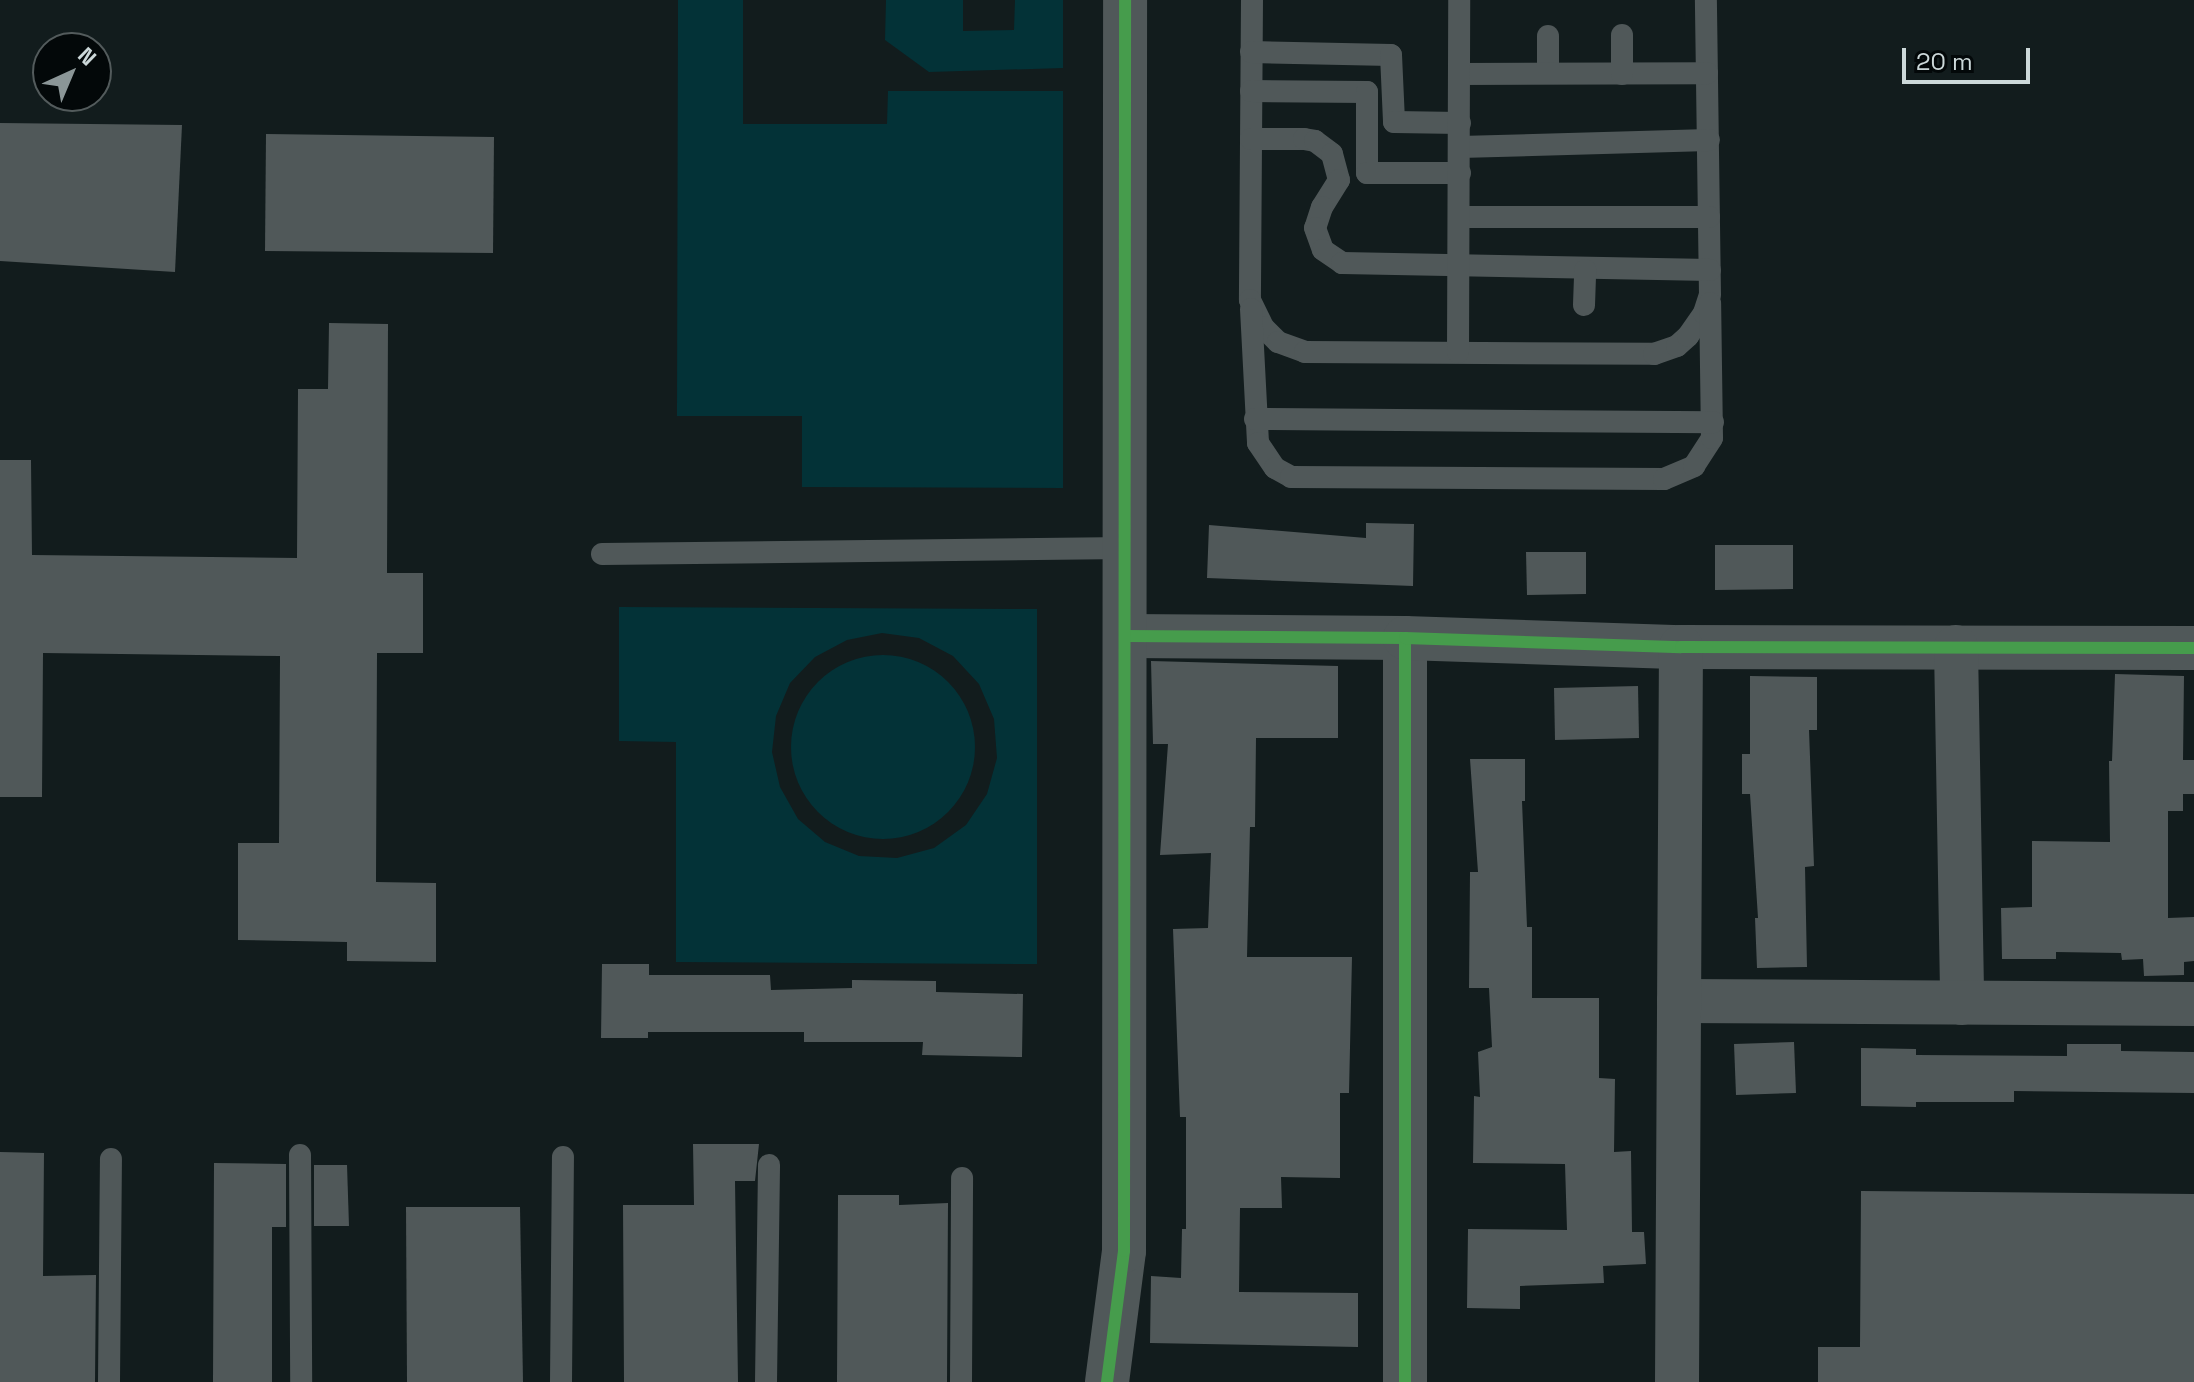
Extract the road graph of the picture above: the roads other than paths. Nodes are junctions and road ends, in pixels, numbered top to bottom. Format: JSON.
{"nodes":[{"id":1,"x":1125,"y":0,"type":"edge"},
{"id":2,"x":1252,"y":0,"type":"edge"},
{"id":3,"x":1459,"y":0,"type":"edge"},
{"id":4,"x":1706,"y":0,"type":"edge"},
{"id":5,"x":1622,"y":35,"type":"dead end"},
{"id":6,"x":1548,"y":36,"type":"dead end"},
{"id":7,"x":1251,"y":52,"type":"junction"},
{"id":8,"x":1548,"y":73,"type":"junction"},
{"id":9,"x":1707,"y":73,"type":"junction"},
{"id":10,"x":1460,"y":74,"type":"junction"},
{"id":11,"x":1622,"y":74,"type":"junction"},
{"id":12,"x":1251,"y":91,"type":"junction"},
{"id":13,"x":1460,"y":123,"type":"junction"},
{"id":14,"x":1251,"y":139,"type":"junction"},
{"id":15,"x":1709,"y":140,"type":"junction"},
{"id":16,"x":1460,"y":147,"type":"junction"},
{"id":17,"x":1460,"y":173,"type":"junction"},
{"id":18,"x":1459,"y":217,"type":"junction"},
{"id":19,"x":1709,"y":217,"type":"junction"},
{"id":20,"x":1459,"y":267,"type":"junction"},
{"id":21,"x":1585,"y":270,"type":"junction"},
{"id":22,"x":1710,"y":278,"type":"junction"},
{"id":23,"x":1250,"y":300,"type":"junction"},
{"id":24,"x":1584,"y":305,"type":"dead end"},
{"id":25,"x":1458,"y":352,"type":"junction"},
{"id":26,"x":1255,"y":419,"type":"junction"},
{"id":27,"x":1713,"y":422,"type":"junction"},
{"id":28,"x":1126,"y":548,"type":"junction"},
{"id":29,"x":602,"y":554,"type":"dead end"},
{"id":30,"x":1126,"y":636,"type":"junction"},
{"id":31,"x":1405,"y":638,"type":"junction"},
{"id":32,"x":1681,"y":647,"type":"junction"},
{"id":33,"x":1956,"y":647,"type":"junction"},
{"id":34,"x":2194,"y":648,"type":"edge"},
{"id":35,"x":1679,"y":1001,"type":"junction"},
{"id":36,"x":1962,"y":1003,"type":"junction"},
{"id":37,"x":2194,"y":1004,"type":"edge"},
{"id":38,"x":300,"y":1155,"type":"dead end"},
{"id":39,"x":563,"y":1157,"type":"dead end"},
{"id":40,"x":111,"y":1159,"type":"dead end"},
{"id":41,"x":769,"y":1165,"type":"dead end"},
{"id":42,"x":962,"y":1178,"type":"dead end"},
{"id":43,"x":109,"y":1382,"type":"edge"},
{"id":44,"x":301,"y":1382,"type":"edge"},
{"id":45,"x":561,"y":1382,"type":"edge"},
{"id":46,"x":766,"y":1382,"type":"edge"},
{"id":47,"x":961,"y":1382,"type":"edge"},
{"id":48,"x":1107,"y":1382,"type":"edge"},
{"id":49,"x":1405,"y":1382,"type":"edge"},
{"id":50,"x":1677,"y":1382,"type":"edge"}],
"edges":[{"from":1,"to":28,"type":"street"},
{"from":2,"to":7,"type":"lane"},
{"from":3,"to":10,"type":"lane"},
{"from":4,"to":9,"type":"lane"},
{"from":5,"to":11,"type":"lane"},
{"from":6,"to":8,"type":"lane"},
{"from":7,"to":12,"type":"lane"},
{"from":7,"to":13,"type":"lane"},
{"from":8,"to":10,"type":"lane"},
{"from":8,"to":11,"type":"lane"},
{"from":9,"to":11,"type":"lane"},
{"from":9,"to":15,"type":"lane"},
{"from":10,"to":13,"type":"lane"},
{"from":12,"to":14,"type":"lane"},
{"from":12,"to":17,"type":"lane"},
{"from":13,"to":16,"type":"lane"},
{"from":14,"to":20,"type":"lane"},
{"from":14,"to":23,"type":"lane"},
{"from":15,"to":16,"type":"lane"},
{"from":15,"to":19,"type":"lane"},
{"from":16,"to":17,"type":"lane"},
{"from":17,"to":18,"type":"lane"},
{"from":18,"to":19,"type":"lane"},
{"from":18,"to":20,"type":"lane"},
{"from":19,"to":22,"type":"lane"},
{"from":20,"to":21,"type":"lane"},
{"from":20,"to":25,"type":"lane"},
{"from":21,"to":22,"type":"lane"},
{"from":21,"to":24,"type":"lane"},
{"from":22,"to":25,"type":"lane"},
{"from":22,"to":27,"type":"lane"},
{"from":23,"to":25,"type":"lane"},
{"from":23,"to":26,"type":"lane"},
{"from":26,"to":27,"type":"lane"},
{"from":26,"to":27,"type":"lane"},
{"from":28,"to":29,"type":"lane"},
{"from":28,"to":30,"type":"street"},
{"from":30,"to":31,"type":"street"},
{"from":30,"to":48,"type":"street"},
{"from":31,"to":32,"type":"street"},
{"from":31,"to":49,"type":"street"},
{"from":32,"to":33,"type":"street"},
{"from":32,"to":35,"type":"street"},
{"from":33,"to":34,"type":"street"},
{"from":33,"to":36,"type":"street"},
{"from":35,"to":36,"type":"street"},
{"from":35,"to":50,"type":"street"},
{"from":36,"to":37,"type":"street"},
{"from":38,"to":44,"type":"lane"},
{"from":39,"to":45,"type":"lane"},
{"from":40,"to":43,"type":"lane"},
{"from":41,"to":46,"type":"lane"},
{"from":42,"to":47,"type":"lane"}]}
